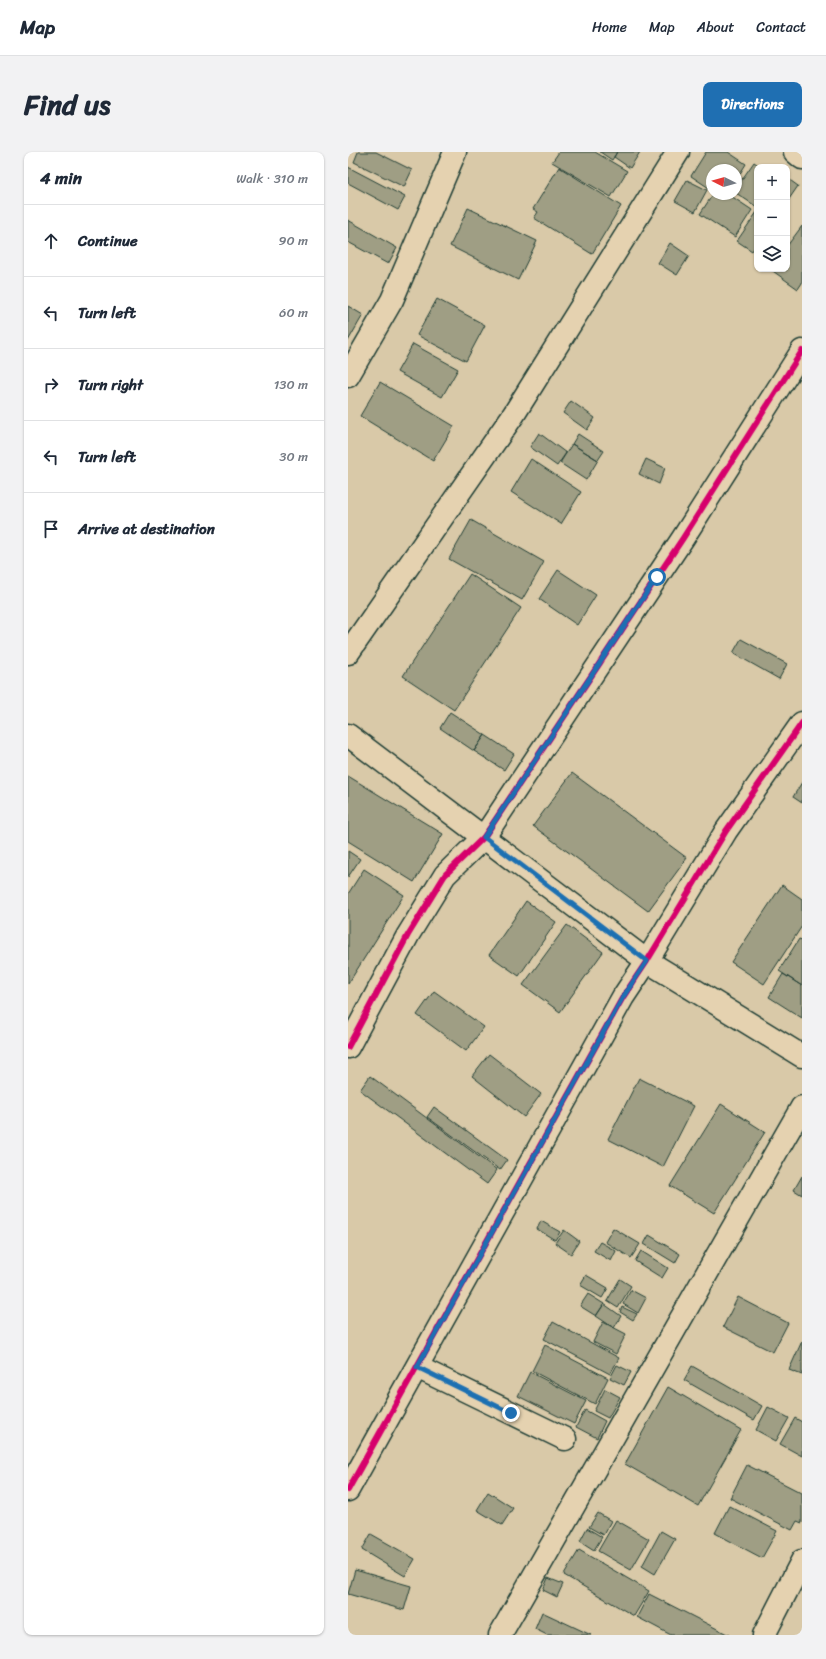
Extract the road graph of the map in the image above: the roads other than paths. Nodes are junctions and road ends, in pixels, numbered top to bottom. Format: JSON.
{"nodes":[{"id":1,"x":455,"y":152,"type":"edge"},
{"id":2,"x":678,"y":152,"type":"edge"},
{"id":3,"x":795,"y":152,"type":"edge"},
{"id":4,"x":802,"y":158,"type":"edge"},
{"id":5,"x":802,"y":351,"type":"edge"},
{"id":6,"x":348,"y":376,"type":"edge"},
{"id":7,"x":348,"y":653,"type":"edge"},
{"id":8,"x":802,"y":723,"type":"edge"},
{"id":9,"x":348,"y":735,"type":"edge"},
{"id":10,"x":484,"y":837,"type":"junction"},
{"id":11,"x":647,"y":961,"type":"junction"},
{"id":12,"x":348,"y":1047,"type":"edge"},
{"id":13,"x":802,"y":1056,"type":"edge"},
{"id":14,"x":802,"y":1107,"type":"edge"},
{"id":15,"x":417,"y":1367,"type":"junction"},
{"id":16,"x":564,"y":1439,"type":"dead end"},
{"id":17,"x":348,"y":1490,"type":"edge"},
{"id":18,"x":802,"y":1561,"type":"edge"},
{"id":19,"x":500,"y":1635,"type":"edge"},
{"id":20,"x":764,"y":1635,"type":"edge"}],
"edges":[{"from":1,"to":6,"type":"street"},
{"from":2,"to":7,"type":"street"},
{"from":3,"to":4,"type":"street"},
{"from":5,"to":10,"type":"street"},
{"from":8,"to":11,"type":"street"},
{"from":9,"to":10,"type":"street"},
{"from":10,"to":11,"type":"street"},
{"from":10,"to":12,"type":"street"},
{"from":11,"to":13,"type":"street"},
{"from":11,"to":15,"type":"street"},
{"from":14,"to":19,"type":"street"},
{"from":15,"to":16,"type":"street"},
{"from":15,"to":17,"type":"street"},
{"from":18,"to":20,"type":"street"}]}
